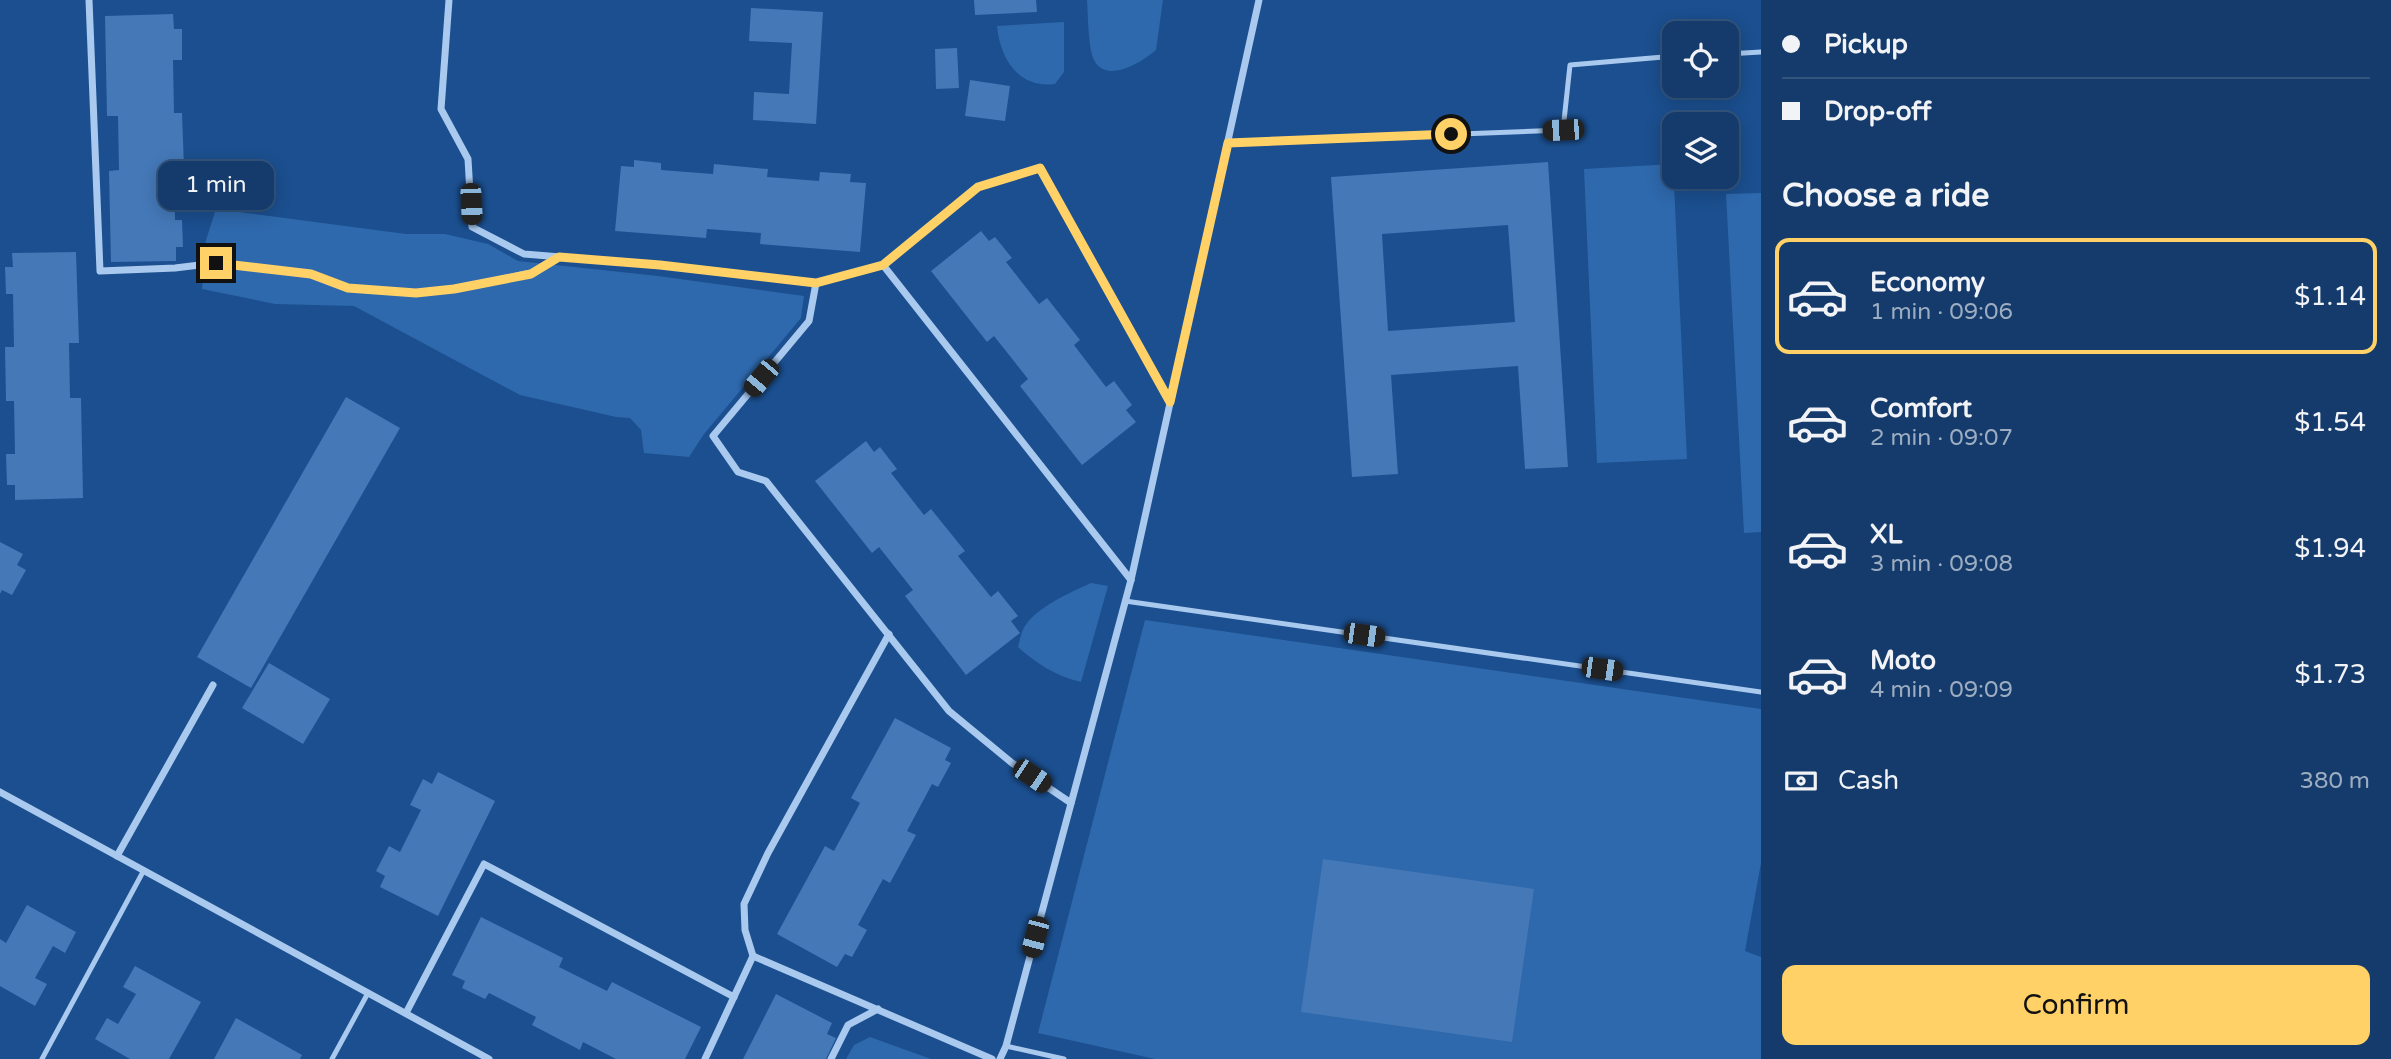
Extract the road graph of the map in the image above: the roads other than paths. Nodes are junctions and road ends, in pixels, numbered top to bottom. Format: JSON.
{"nodes":[{"id":1,"x":89,"y":0,"type":"edge"},
{"id":2,"x":449,"y":0,"type":"edge"},
{"id":3,"x":1259,"y":0,"type":"edge"},
{"id":4,"x":1761,"y":52,"type":"edge"},
{"id":5,"x":1739,"y":53,"type":"edge"},
{"id":6,"x":1662,"y":57,"type":"edge"},
{"id":7,"x":1228,"y":143,"type":"junction"},
{"id":8,"x":559,"y":257,"type":"junction"},
{"id":9,"x":883,"y":265,"type":"junction"},
{"id":10,"x":816,"y":283,"type":"junction"},
{"id":11,"x":1170,"y":402,"type":"junction"},
{"id":12,"x":1130,"y":580,"type":"junction"},
{"id":13,"x":1125,"y":601,"type":"junction"},
{"id":14,"x":889,"y":634,"type":"junction"},
{"id":15,"x":213,"y":685,"type":"dead end"},
{"id":16,"x":1761,"y":692,"type":"edge"},
{"id":17,"x":0,"y":792,"type":"edge"},
{"id":18,"x":1071,"y":803,"type":"junction"},
{"id":19,"x":117,"y":856,"type":"junction"},
{"id":20,"x":144,"y":870,"type":"junction"},
{"id":21,"x":753,"y":956,"type":"junction"},
{"id":22,"x":368,"y":993,"type":"junction"},
{"id":23,"x":734,"y":997,"type":"junction"},
{"id":24,"x":878,"y":1009,"type":"junction"},
{"id":25,"x":406,"y":1013,"type":"junction"},
{"id":26,"x":1006,"y":1046,"type":"junction"},
{"id":27,"x":42,"y":1059,"type":"edge"},
{"id":28,"x":332,"y":1059,"type":"edge"},
{"id":29,"x":489,"y":1059,"type":"edge"},
{"id":30,"x":705,"y":1059,"type":"edge"},
{"id":31,"x":831,"y":1059,"type":"edge"},
{"id":32,"x":992,"y":1059,"type":"edge"},
{"id":33,"x":1000,"y":1059,"type":"edge"},
{"id":34,"x":1064,"y":1059,"type":"edge"}],
"edges":[{"from":1,"to":8,"type":"street"},
{"from":2,"to":8,"type":"street"},
{"from":3,"to":7,"type":"street"},
{"from":4,"to":5,"type":"lane"},
{"from":6,"to":7,"type":"lane"},
{"from":7,"to":11,"type":"street"},
{"from":8,"to":10,"type":"street"},
{"from":9,"to":10,"type":"street"},
{"from":9,"to":11,"type":"street"},
{"from":9,"to":12,"type":"street"},
{"from":10,"to":14,"type":"street"},
{"from":11,"to":12,"type":"street"},
{"from":12,"to":13,"type":"street"},
{"from":13,"to":16,"type":"lane"},
{"from":13,"to":18,"type":"street"},
{"from":14,"to":18,"type":"street"},
{"from":14,"to":21,"type":"street"},
{"from":15,"to":19,"type":"street"},
{"from":17,"to":19,"type":"street"},
{"from":18,"to":26,"type":"street"},
{"from":19,"to":20,"type":"street"},
{"from":20,"to":22,"type":"street"},
{"from":20,"to":27,"type":"lane"},
{"from":21,"to":23,"type":"street"},
{"from":21,"to":24,"type":"street"},
{"from":22,"to":25,"type":"street"},
{"from":22,"to":28,"type":"lane"},
{"from":23,"to":25,"type":"street"},
{"from":23,"to":30,"type":"street"},
{"from":24,"to":31,"type":"street"},
{"from":24,"to":32,"type":"street"},
{"from":25,"to":29,"type":"street"},
{"from":26,"to":33,"type":"street"},
{"from":26,"to":34,"type":"lane"}]}
